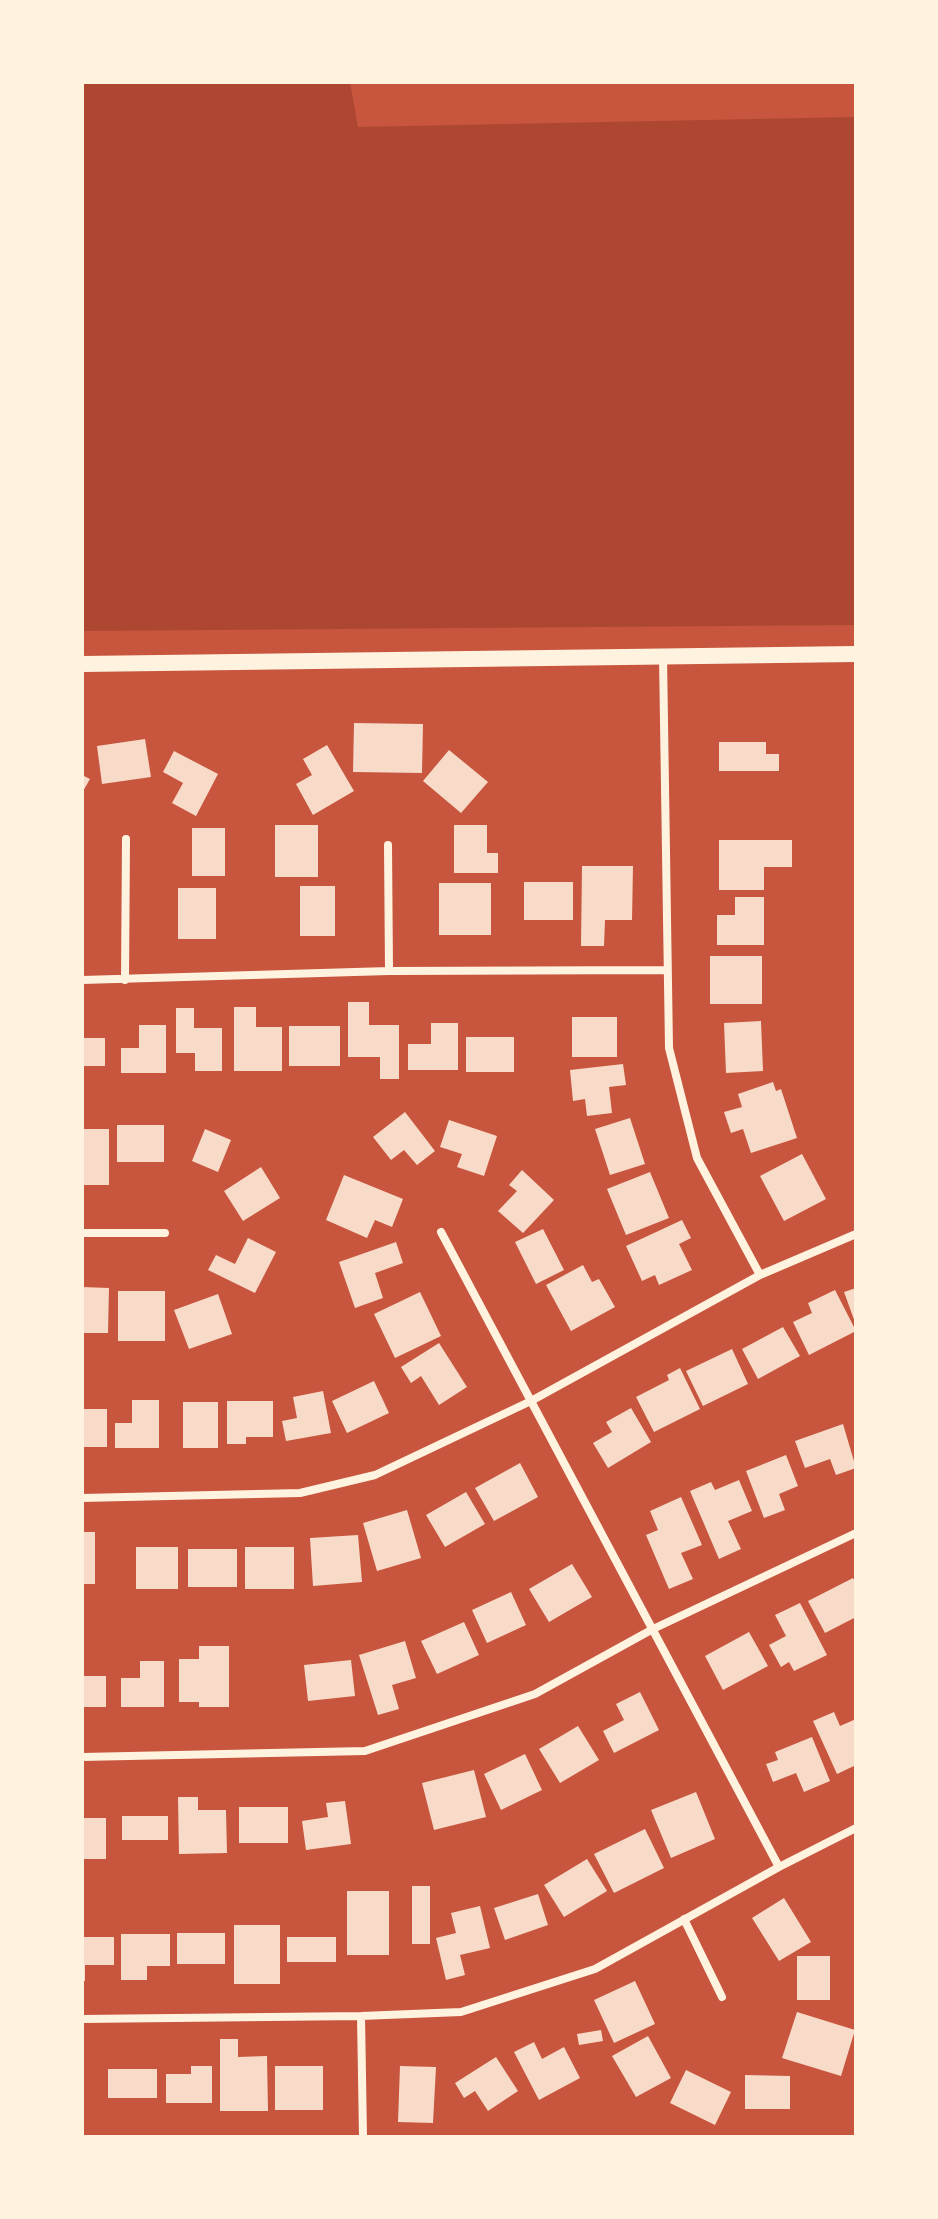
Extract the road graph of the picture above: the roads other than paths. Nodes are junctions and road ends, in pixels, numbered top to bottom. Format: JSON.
{"nodes":[{"id":1,"x":856,"y":654,"type":"edge"},
{"id":2,"x":663,"y":656,"type":"junction"},
{"id":3,"x":82,"y":664,"type":"edge"},
{"id":4,"x":126,"y":839,"type":"dead end"},
{"id":5,"x":388,"y":845,"type":"dead end"},
{"id":6,"x":666,"y":970,"type":"junction"},
{"id":7,"x":389,"y":971,"type":"junction"},
{"id":8,"x":82,"y":980,"type":"edge"},
{"id":9,"x":125,"y":980,"type":"junction"},
{"id":10,"x":441,"y":1232,"type":"dead end"},
{"id":11,"x":82,"y":1233,"type":"edge"},
{"id":12,"x":165,"y":1233,"type":"dead end"},
{"id":13,"x":856,"y":1234,"type":"edge"},
{"id":14,"x":760,"y":1275,"type":"junction"},
{"id":15,"x":531,"y":1401,"type":"junction"},
{"id":16,"x":82,"y":1498,"type":"edge"},
{"id":17,"x":856,"y":1533,"type":"edge"},
{"id":18,"x":653,"y":1629,"type":"junction"},
{"id":19,"x":82,"y":1757,"type":"edge"},
{"id":20,"x":856,"y":1828,"type":"edge"},
{"id":21,"x":779,"y":1867,"type":"junction"},
{"id":22,"x":684,"y":1919,"type":"junction"},
{"id":23,"x":722,"y":1997,"type":"dead end"},
{"id":24,"x":361,"y":2016,"type":"junction"},
{"id":25,"x":82,"y":2019,"type":"edge"},
{"id":26,"x":363,"y":2137,"type":"edge"}],
"edges":[{"from":1,"to":2,"type":"main road"},
{"from":2,"to":3,"type":"main road"},
{"from":2,"to":6,"type":"street"},
{"from":4,"to":9,"type":"street"},
{"from":5,"to":7,"type":"street"},
{"from":6,"to":7,"type":"street"},
{"from":6,"to":14,"type":"street"},
{"from":7,"to":9,"type":"street"},
{"from":8,"to":9,"type":"street"},
{"from":10,"to":15,"type":"street"},
{"from":11,"to":12,"type":"street"},
{"from":13,"to":14,"type":"street"},
{"from":14,"to":15,"type":"street"},
{"from":15,"to":16,"type":"street"},
{"from":15,"to":18,"type":"street"},
{"from":17,"to":18,"type":"street"},
{"from":18,"to":19,"type":"street"},
{"from":18,"to":21,"type":"street"},
{"from":20,"to":21,"type":"street"},
{"from":21,"to":22,"type":"street"},
{"from":22,"to":23,"type":"street"},
{"from":22,"to":24,"type":"street"},
{"from":24,"to":25,"type":"street"},
{"from":24,"to":26,"type":"street"}]}
